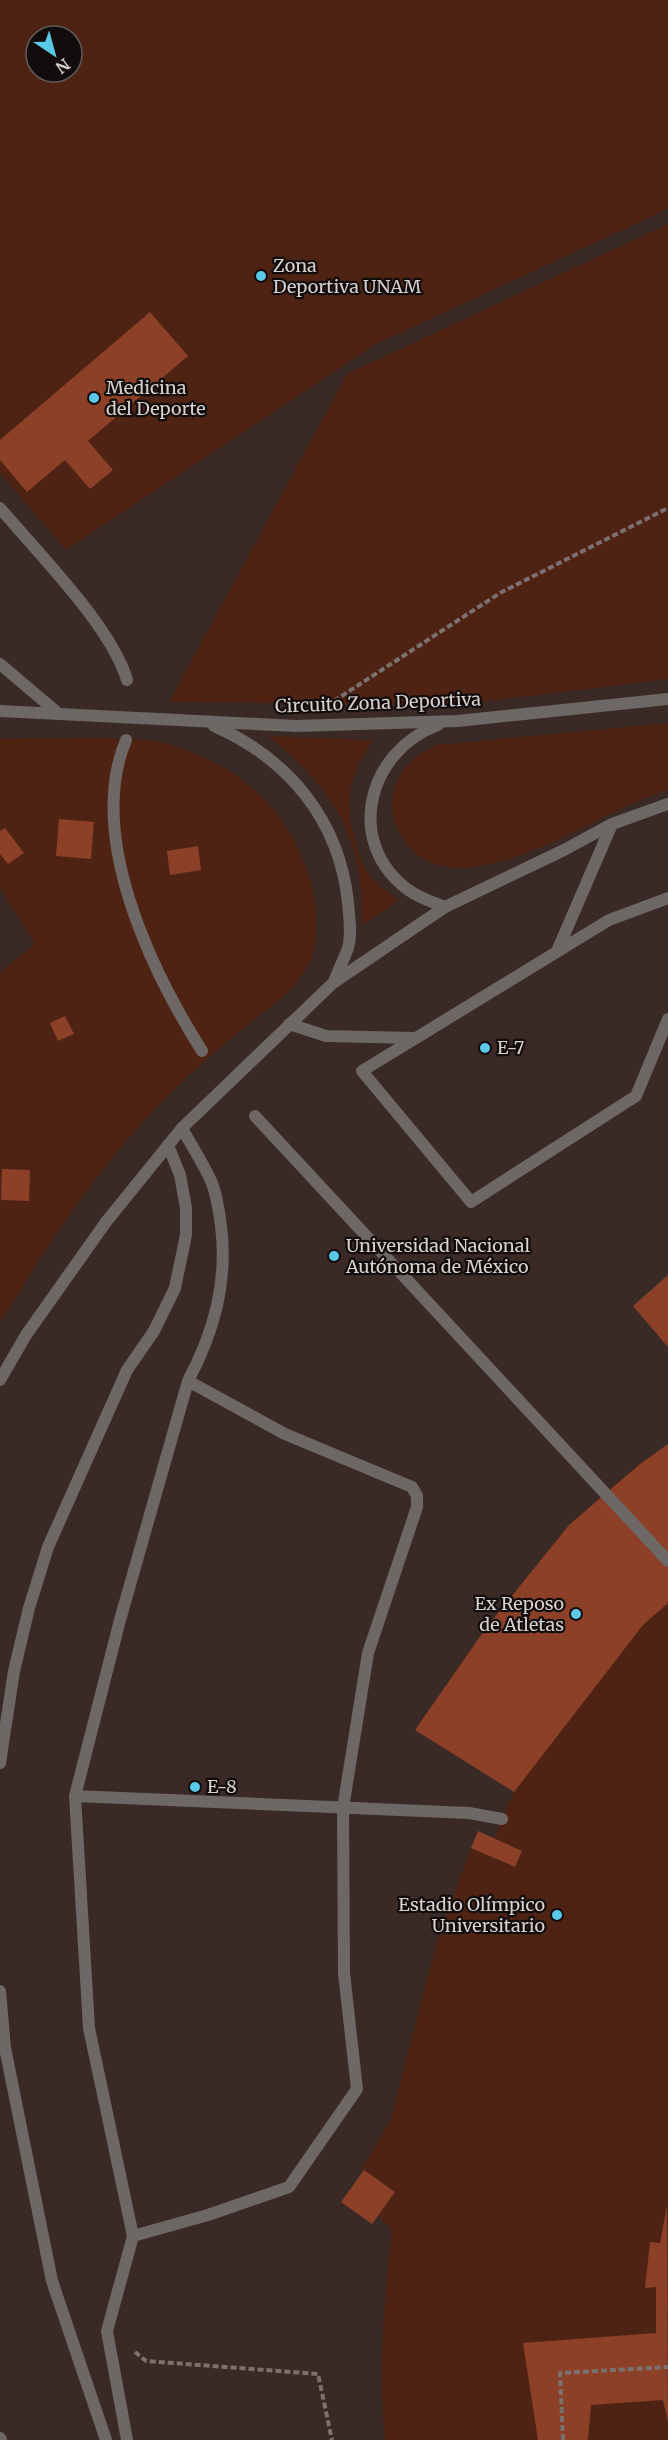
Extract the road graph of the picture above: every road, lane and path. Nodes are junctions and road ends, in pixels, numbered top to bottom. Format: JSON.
{"nodes":[{"id":1,"x":0,"y":508,"type":"edge"},
{"id":2,"x":668,"y":508,"type":"edge"},
{"id":3,"x":0,"y":664,"type":"edge"},
{"id":4,"x":127,"y":680,"type":"dead end"},
{"id":5,"x":668,"y":699,"type":"edge"},
{"id":6,"x":0,"y":711,"type":"edge"},
{"id":7,"x":59,"y":714,"type":"junction"},
{"id":8,"x":457,"y":721,"type":"junction"},
{"id":9,"x":207,"y":723,"type":"junction"},
{"id":10,"x":296,"y":726,"type":"junction"},
{"id":11,"x":126,"y":740,"type":"dead end"},
{"id":12,"x":668,"y":804,"type":"edge"},
{"id":13,"x":612,"y":824,"type":"junction"},
{"id":14,"x":668,"y":898,"type":"edge"},
{"id":15,"x":445,"y":907,"type":"junction"},
{"id":16,"x":558,"y":949,"type":"junction"},
{"id":17,"x":333,"y":983,"type":"junction"},
{"id":18,"x":668,"y":1018,"type":"edge"},
{"id":19,"x":289,"y":1024,"type":"junction"},
{"id":20,"x":414,"y":1038,"type":"junction"},
{"id":21,"x":202,"y":1051,"type":"dead end"},
{"id":22,"x":255,"y":1116,"type":"dead end"},
{"id":23,"x":182,"y":1128,"type":"junction"},
{"id":24,"x":168,"y":1145,"type":"junction"},
{"id":25,"x":0,"y":1380,"type":"edge"},
{"id":26,"x":188,"y":1381,"type":"junction"},
{"id":27,"x":668,"y":1561,"type":"edge"},
{"id":28,"x":0,"y":1763,"type":"edge"},
{"id":29,"x":75,"y":1796,"type":"junction"},
{"id":30,"x":343,"y":1808,"type":"junction"},
{"id":31,"x":502,"y":1819,"type":"dead end"},
{"id":32,"x":0,"y":1991,"type":"edge"},
{"id":33,"x":133,"y":2236,"type":"junction"},
{"id":34,"x":106,"y":2331,"type":"junction"},
{"id":35,"x":668,"y":2367,"type":"edge"},
{"id":36,"x":106,"y":2440,"type":"edge"},
{"id":37,"x":127,"y":2440,"type":"edge"},
{"id":38,"x":332,"y":2440,"type":"edge"},
{"id":39,"x":563,"y":2440,"type":"edge"}],
"edges":[{"from":1,"to":4,"type":"street"},
{"from":2,"to":10,"type":"path"},
{"from":3,"to":7,"type":"street"},
{"from":5,"to":8,"type":"street","name":"Circuito Zona Deportiva"},
{"from":6,"to":7,"type":"street","name":"Circuito Zona Deportiva"},
{"from":7,"to":9,"type":"street","name":"Circuito Zona Deportiva"},
{"from":8,"to":10,"type":"street","name":"Circuito Zona Deportiva"},
{"from":8,"to":15,"type":"street"},
{"from":9,"to":10,"type":"street","name":"Circuito Zona Deportiva"},
{"from":9,"to":17,"type":"street"},
{"from":11,"to":21,"type":"street"},
{"from":12,"to":13,"type":"street"},
{"from":13,"to":15,"type":"street"},
{"from":13,"to":16,"type":"street"},
{"from":14,"to":16,"type":"street"},
{"from":15,"to":17,"type":"street"},
{"from":16,"to":20,"type":"street"},
{"from":17,"to":19,"type":"street"},
{"from":18,"to":20,"type":"street"},
{"from":19,"to":20,"type":"street"},
{"from":19,"to":23,"type":"street"},
{"from":22,"to":27,"type":"street"},
{"from":23,"to":24,"type":"street"},
{"from":23,"to":26,"type":"street"},
{"from":24,"to":25,"type":"street"},
{"from":24,"to":28,"type":"street"},
{"from":26,"to":29,"type":"street"},
{"from":26,"to":30,"type":"street"},
{"from":29,"to":30,"type":"street"},
{"from":29,"to":33,"type":"street"},
{"from":30,"to":31,"type":"street"},
{"from":30,"to":33,"type":"street"},
{"from":32,"to":36,"type":"street"},
{"from":33,"to":34,"type":"street"},
{"from":34,"to":37,"type":"street"},
{"from":34,"to":38,"type":"path"},
{"from":35,"to":39,"type":"path"}]}
